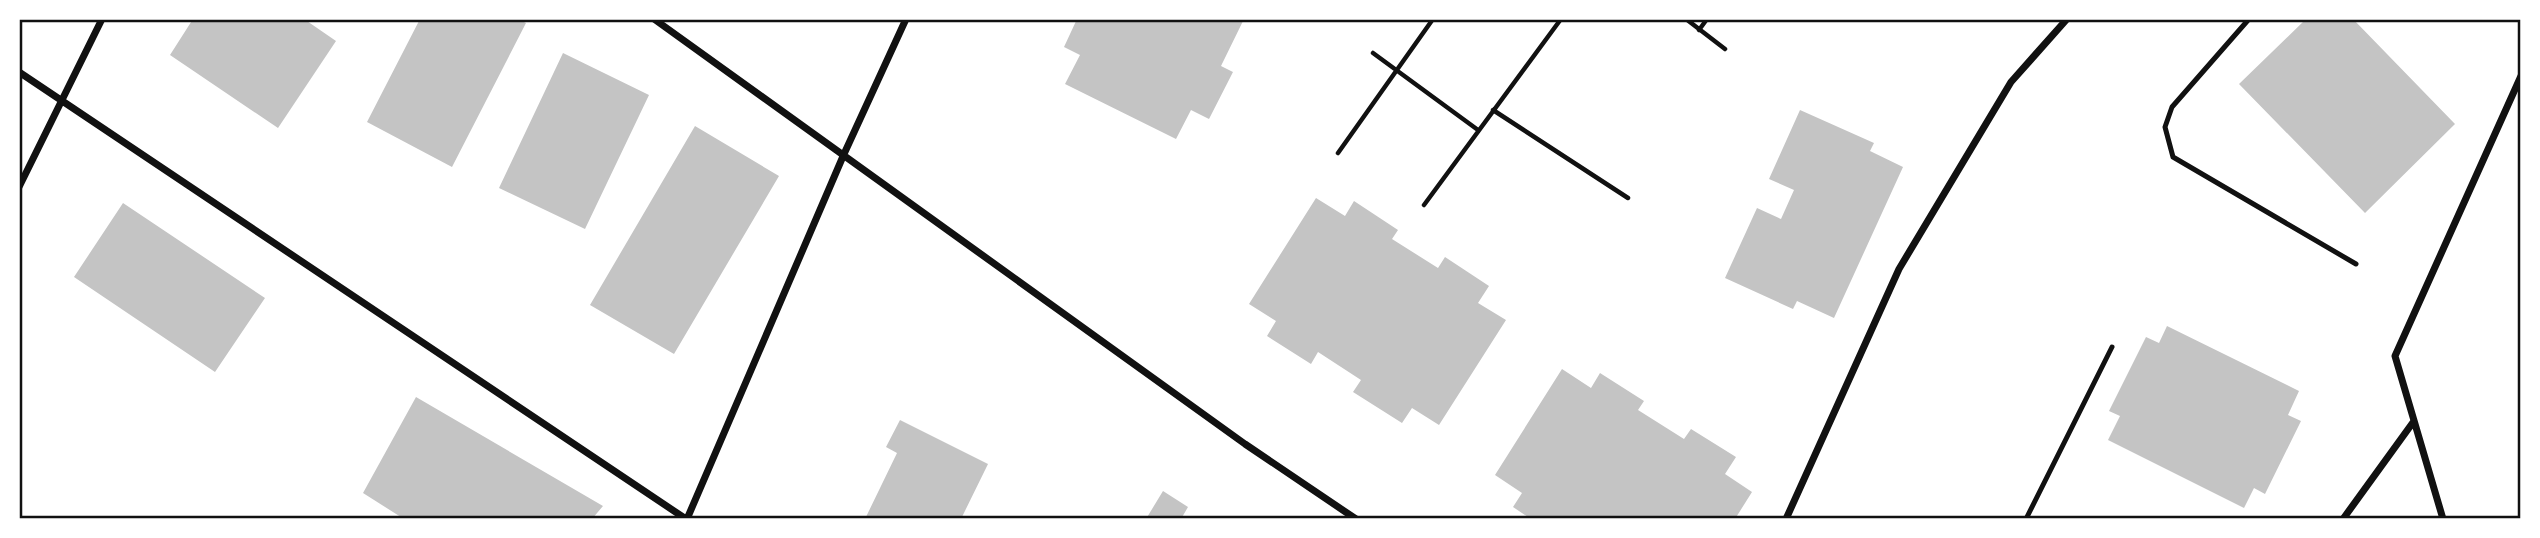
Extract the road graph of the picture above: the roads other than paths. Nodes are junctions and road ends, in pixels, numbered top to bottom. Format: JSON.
{"nodes":[{"id":1,"x":102,"y":19,"type":"edge"},
{"id":2,"x":654,"y":19,"type":"edge"},
{"id":3,"x":906,"y":19,"type":"edge"},
{"id":4,"x":2067,"y":19,"type":"edge"},
{"id":5,"x":2249,"y":19,"type":"edge"},
{"id":6,"x":19,"y":72,"type":"edge"},
{"id":7,"x":2521,"y":76,"type":"edge"},
{"id":8,"x":64,"y":99,"type":"junction"},
{"id":9,"x":844,"y":154,"type":"junction"},
{"id":10,"x":19,"y":187,"type":"edge"},
{"id":11,"x":2356,"y":264,"type":"dead end"},
{"id":12,"x":2112,"y":347,"type":"dead end"},
{"id":13,"x":2414,"y":421,"type":"junction"},
{"id":14,"x":687,"y":519,"type":"edge"},
{"id":15,"x":1356,"y":519,"type":"edge"},
{"id":16,"x":1786,"y":519,"type":"edge"},
{"id":17,"x":2026,"y":519,"type":"edge"},
{"id":18,"x":2343,"y":519,"type":"edge"},
{"id":19,"x":2443,"y":519,"type":"edge"}],
"edges":[{"from":1,"to":8,"type":"street"},
{"from":2,"to":9,"type":"street"},
{"from":3,"to":9,"type":"street"},
{"from":4,"to":16,"type":"street"},
{"from":5,"to":11,"type":"lane"},
{"from":6,"to":8,"type":"street"},
{"from":7,"to":13,"type":"street"},
{"from":8,"to":10,"type":"street"},
{"from":8,"to":14,"type":"street"},
{"from":9,"to":14,"type":"street"},
{"from":9,"to":15,"type":"street"},
{"from":12,"to":17,"type":"lane"},
{"from":13,"to":18,"type":"street"},
{"from":13,"to":19,"type":"street"}]}
